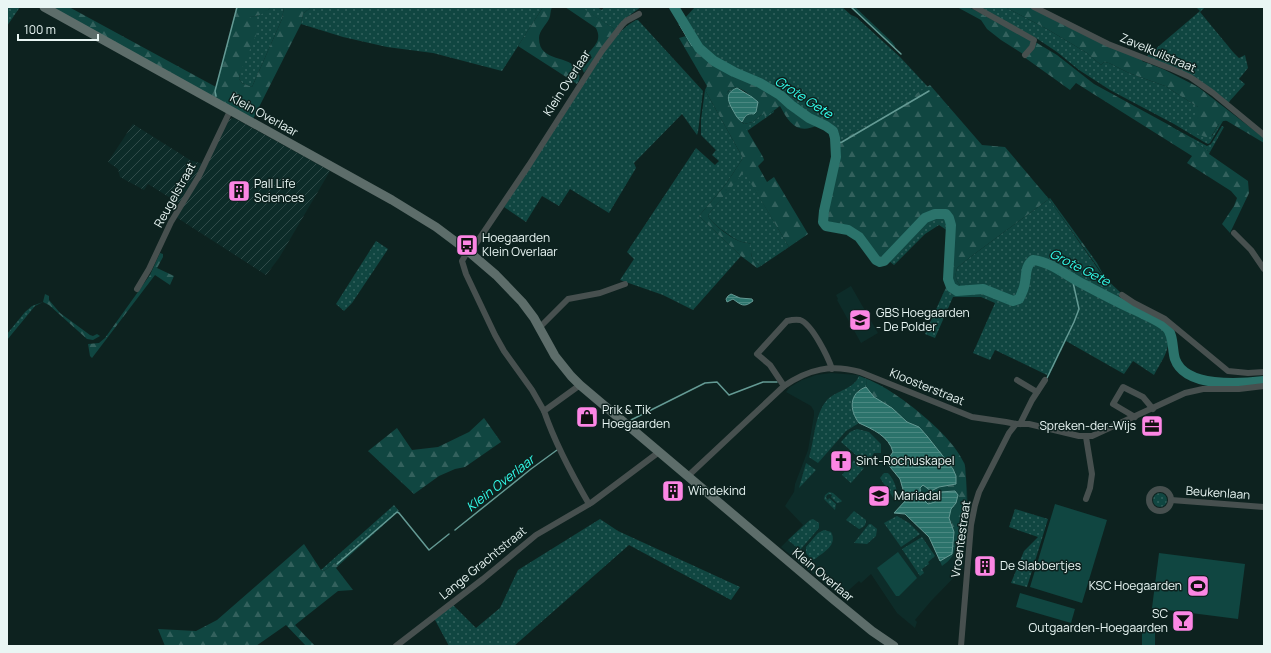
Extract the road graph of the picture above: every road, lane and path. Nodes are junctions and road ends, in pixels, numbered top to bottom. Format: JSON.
{"nodes":[{"id":1,"x":44,"y":7,"type":"edge"},
{"id":2,"x":975,"y":7,"type":"edge"},
{"id":3,"x":1034,"y":7,"type":"edge"},
{"id":4,"x":639,"y":14,"type":"dead end"},
{"id":5,"x":1025,"y":55,"type":"dead end"},
{"id":6,"x":230,"y":111,"type":"junction"},
{"id":7,"x":1264,"y":134,"type":"edge"},
{"id":8,"x":1234,"y":233,"type":"dead end"},
{"id":9,"x":468,"y":251,"type":"junction"},
{"id":10,"x":1264,"y":269,"type":"edge"},
{"id":11,"x":625,"y":284,"type":"dead end"},
{"id":12,"x":137,"y":289,"type":"dead end"},
{"id":13,"x":1122,"y":295,"type":"dead end"},
{"id":14,"x":539,"y":328,"type":"junction"},
{"id":15,"x":832,"y":368,"type":"junction"},
{"id":16,"x":1264,"y":372,"type":"edge"},
{"id":17,"x":1017,"y":380,"type":"dead end"},
{"id":18,"x":1045,"y":380,"type":"dead end"},
{"id":19,"x":580,"y":385,"type":"junction"},
{"id":20,"x":784,"y":386,"type":"junction"},
{"id":21,"x":1264,"y":386,"type":"edge"},
{"id":22,"x":1037,"y":392,"type":"junction"},
{"id":23,"x":1153,"y":409,"type":"junction"},
{"id":24,"x":544,"y":411,"type":"junction"},
{"id":25,"x":1135,"y":417,"type":"junction"},
{"id":26,"x":1018,"y":424,"type":"junction"},
{"id":27,"x":1086,"y":437,"type":"junction"},
{"id":28,"x":659,"y":452,"type":"junction"},
{"id":29,"x":688,"y":476,"type":"junction"},
{"id":30,"x":1086,"y":499,"type":"dead end"},
{"id":31,"x":1171,"y":500,"type":"dead end"},
{"id":32,"x":589,"y":504,"type":"junction"},
{"id":33,"x":1264,"y":507,"type":"edge"},
{"id":34,"x":396,"y":646,"type":"edge"},
{"id":35,"x":894,"y":646,"type":"edge"},
{"id":36,"x":961,"y":646,"type":"edge"}],
"edges":[{"from":1,"to":6,"type":"main road","name":"Klein Overlaar"},
{"from":2,"to":5,"type":"street"},
{"from":3,"to":7,"type":"street","name":"Zavelkuilstraat"},
{"from":4,"to":9,"type":"street","name":"Klein Overlaar"},
{"from":6,"to":9,"type":"main road","name":"Klein Overlaar"},
{"from":6,"to":12,"type":"street","name":"Reugelstraat"},
{"from":8,"to":10,"type":"street"},
{"from":9,"to":14,"type":"main road","name":"Klein Overlaar"},
{"from":9,"to":24,"type":"street"},
{"from":11,"to":14,"type":"street"},
{"from":13,"to":16,"type":"street"},
{"from":14,"to":19,"type":"main road","name":"Klein Overlaar"},
{"from":15,"to":20,"type":"street","name":"Kloosterstraat"},
{"from":15,"to":20,"type":"street"},
{"from":15,"to":26,"type":"street","name":"Kloosterstraat"},
{"from":17,"to":22,"type":"street"},
{"from":18,"to":22,"type":"street","name":"Vroentestraat"},
{"from":19,"to":24,"type":"street"},
{"from":19,"to":28,"type":"main road","name":"Klein Overlaar"},
{"from":20,"to":29,"type":"street","name":"Kloosterstraat"},
{"from":21,"to":23,"type":"street"},
{"from":22,"to":26,"type":"street","name":"Vroentestraat"},
{"from":23,"to":25,"type":"street"},
{"from":23,"to":25,"type":"street"},
{"from":24,"to":32,"type":"street"},
{"from":25,"to":27,"type":"street"},
{"from":26,"to":27,"type":"street"},
{"from":26,"to":36,"type":"street","name":"Vroentestraat"},
{"from":27,"to":30,"type":"street"},
{"from":28,"to":29,"type":"main road","name":"Klein Overlaar"},
{"from":28,"to":32,"type":"street","name":"Lange Grachtstraat"},
{"from":29,"to":35,"type":"main road","name":"Klein Overlaar"},
{"from":31,"to":33,"type":"street","name":"Beukenlaan"},
{"from":32,"to":34,"type":"street","name":"Lange Grachtstraat"}]}
